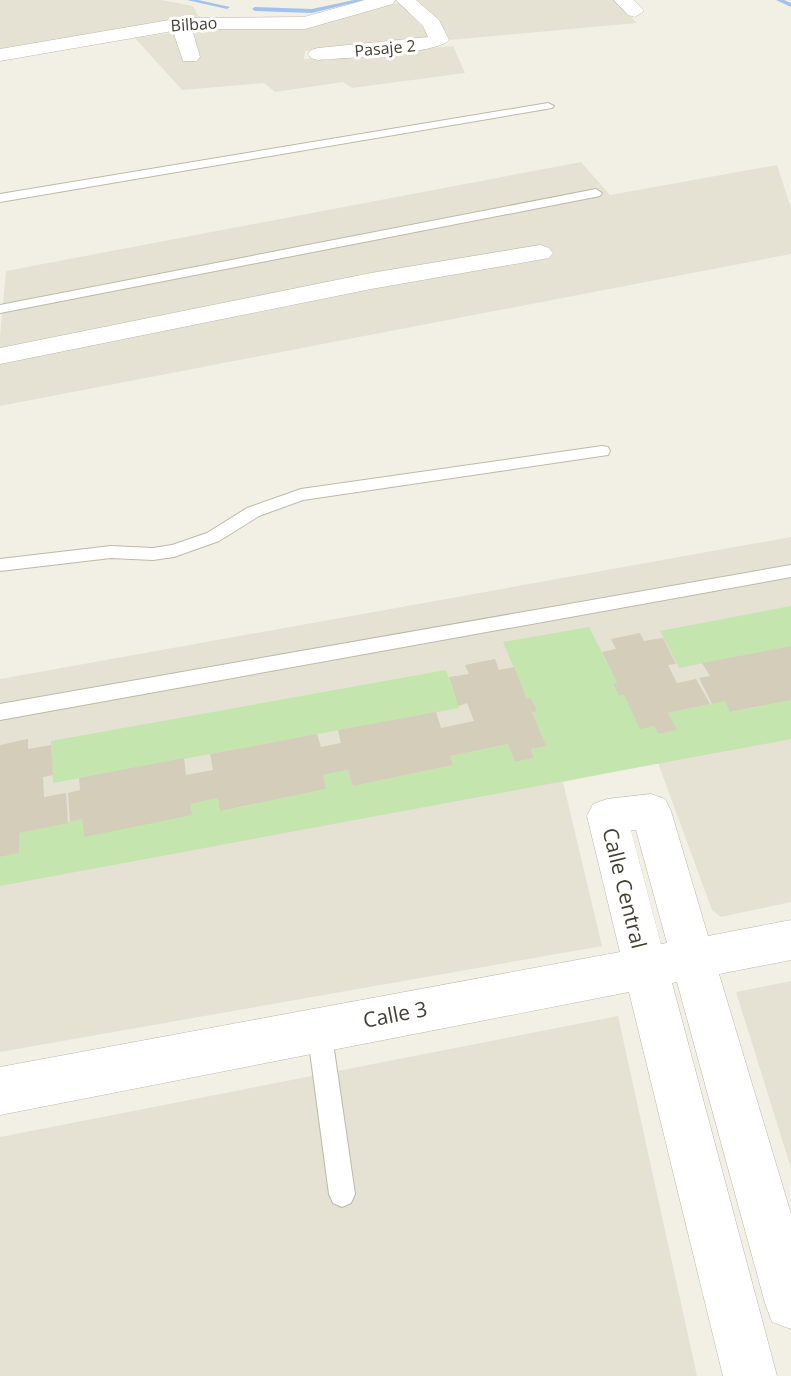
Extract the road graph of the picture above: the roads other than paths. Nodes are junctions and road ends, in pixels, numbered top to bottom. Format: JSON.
{"nodes":[{"id":1,"x":386,"y":0,"type":"edge"},
{"id":2,"x":405,"y":0,"type":"edge"},
{"id":3,"x":181,"y":24,"type":"junction"},
{"id":4,"x":318,"y":54,"type":"dead end"},
{"id":5,"x":0,"y":55,"type":"edge"},
{"id":6,"x":190,"y":57,"type":"dead end"},
{"id":7,"x":548,"y":106,"type":"dead end"},
{"id":8,"x":596,"y":193,"type":"dead end"},
{"id":9,"x":0,"y":198,"type":"edge"},
{"id":10,"x":540,"y":253,"type":"dead end"},
{"id":11,"x":0,"y":309,"type":"edge"},
{"id":12,"x":0,"y":356,"type":"edge"},
{"id":13,"x":603,"y":451,"type":"dead end"},
{"id":14,"x":0,"y":565,"type":"edge"},
{"id":15,"x":791,"y":571,"type":"edge"},
{"id":16,"x":0,"y":712,"type":"edge"},
{"id":17,"x":791,"y":940,"type":"edge"},
{"id":18,"x":692,"y":958,"type":"junction"},
{"id":19,"x":645,"y":966,"type":"junction"},
{"id":20,"x":319,"y":1029,"type":"junction"},
{"id":21,"x":0,"y":1091,"type":"edge"},
{"id":22,"x":342,"y":1194,"type":"dead end"},
{"id":23,"x":791,"y":1303,"type":"edge"},
{"id":24,"x":750,"y":1376,"type":"edge"}],
"edges":[{"from":1,"to":3,"type":"street","name":"Bilbao"},
{"from":2,"to":4,"type":"street","name":"Pasaje 2"},
{"from":3,"to":5,"type":"street","name":"Bilbao"},
{"from":3,"to":6,"type":"street"},
{"from":7,"to":9,"type":"lane"},
{"from":8,"to":11,"type":"lane"},
{"from":10,"to":12,"type":"street"},
{"from":13,"to":14,"type":"lane"},
{"from":15,"to":16,"type":"lane"},
{"from":17,"to":18,"type":"street","name":"Calle 3"},
{"from":18,"to":19,"type":"street","name":"Calle 3"},
{"from":18,"to":19,"type":"street","name":"Calle Central"},
{"from":18,"to":23,"type":"street","name":"Calle Central"},
{"from":19,"to":20,"type":"street","name":"Calle 3"},
{"from":19,"to":24,"type":"street","name":"Calle Central"},
{"from":20,"to":21,"type":"street","name":"Calle 3"},
{"from":20,"to":22,"type":"lane"}]}
